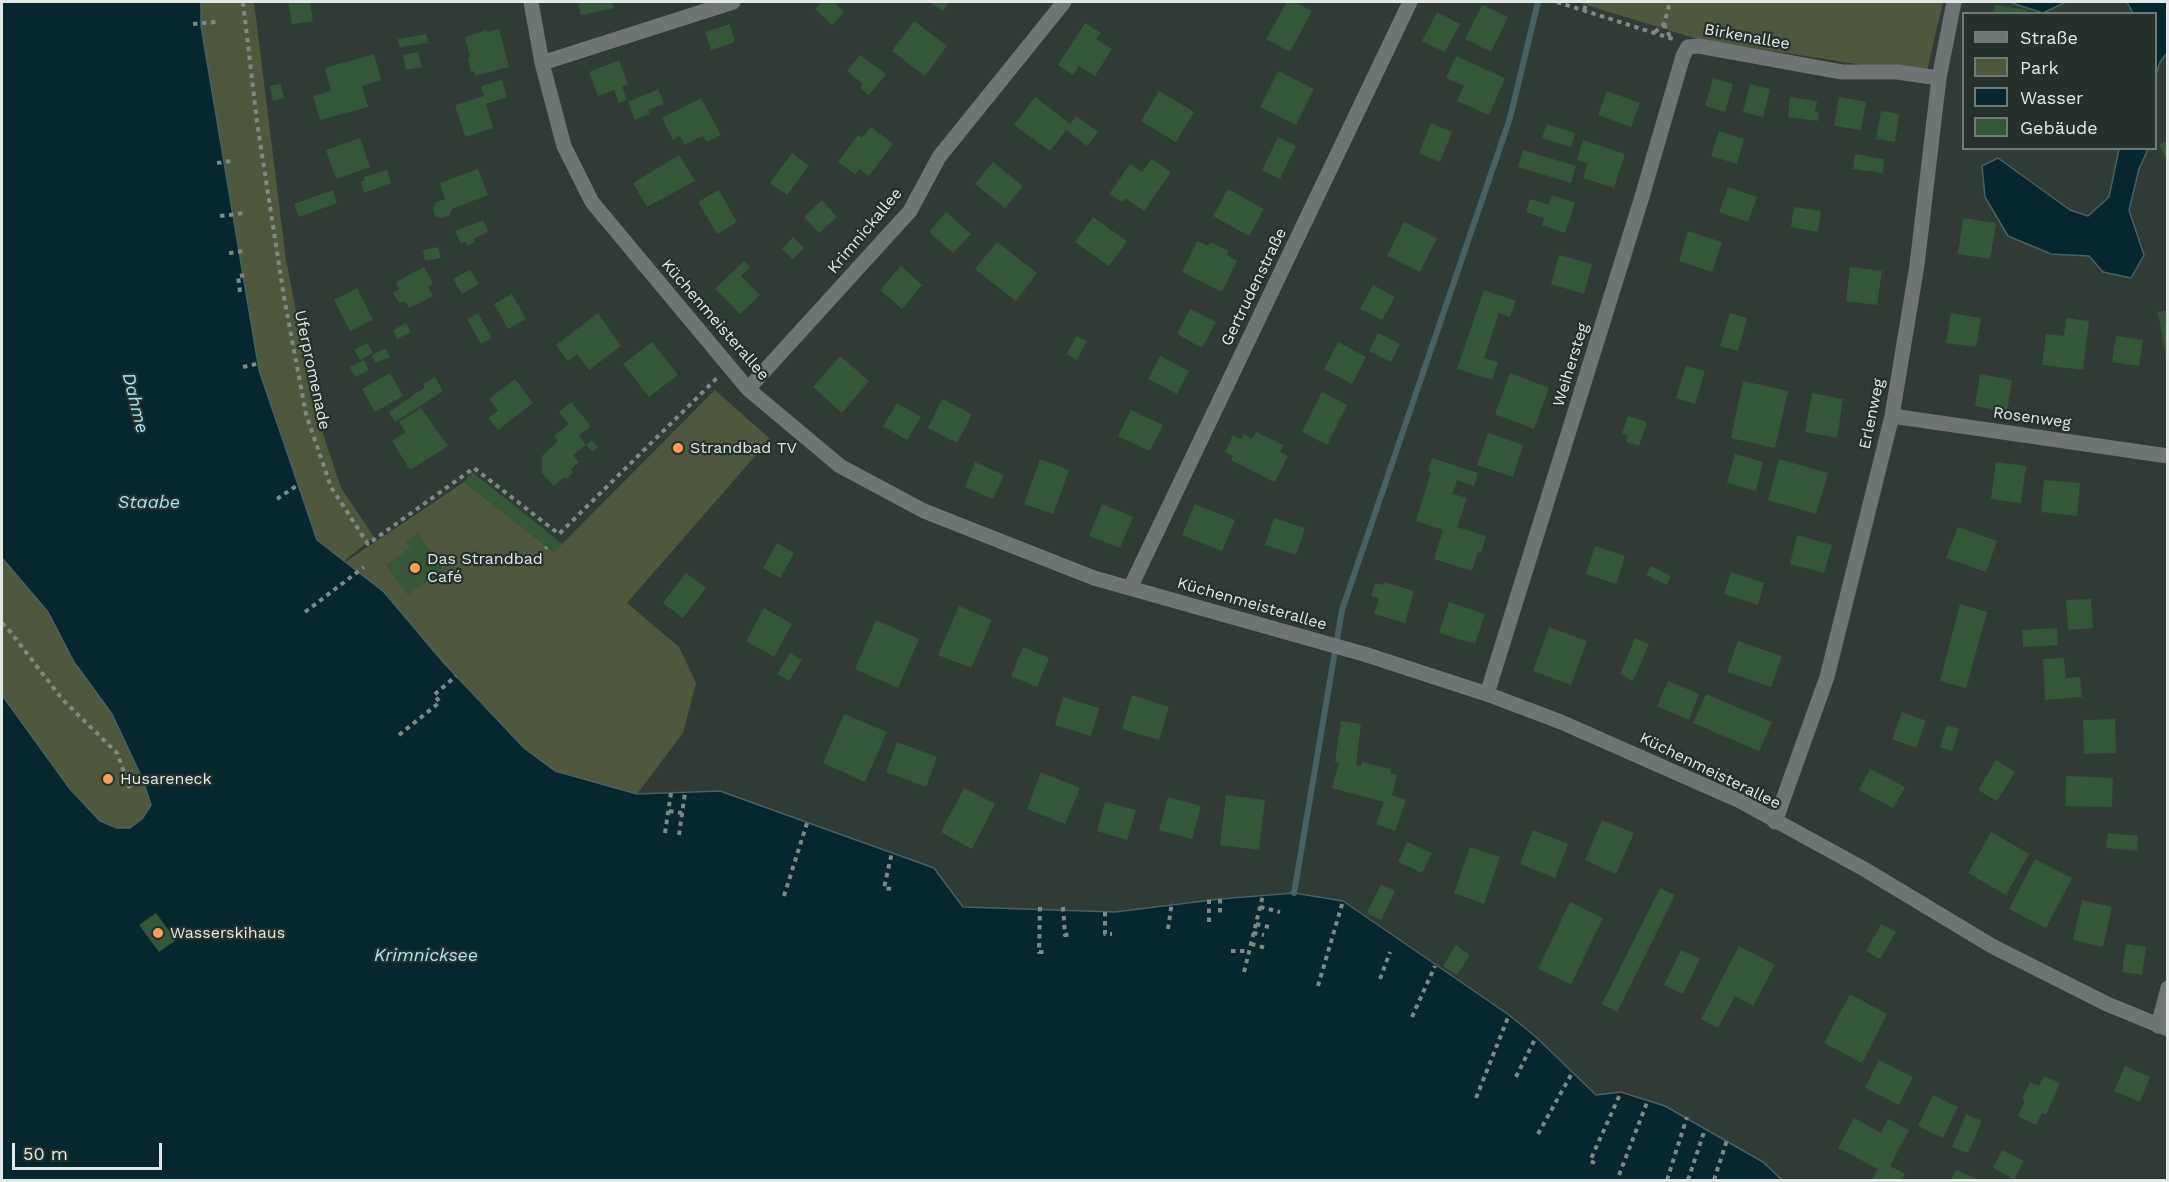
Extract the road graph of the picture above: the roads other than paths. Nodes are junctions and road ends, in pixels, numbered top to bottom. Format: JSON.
{"nodes":[{"id":1,"x":531,"y":2,"type":"edge"},
{"id":2,"x":733,"y":2,"type":"edge"},
{"id":3,"x":1064,"y":2,"type":"edge"},
{"id":4,"x":1410,"y":2,"type":"edge"},
{"id":5,"x":1954,"y":2,"type":"edge"},
{"id":6,"x":1688,"y":47,"type":"joint"},
{"id":7,"x":542,"y":63,"type":"junction"},
{"id":8,"x":1939,"y":78,"type":"junction"},
{"id":9,"x":748,"y":389,"type":"junction"},
{"id":10,"x":1892,"y":416,"type":"junction"},
{"id":11,"x":2168,"y":456,"type":"edge"},
{"id":12,"x":1130,"y":588,"type":"junction"},
{"id":13,"x":1487,"y":693,"type":"junction"},
{"id":14,"x":1775,"y":822,"type":"junction"},
{"id":15,"x":2168,"y":988,"type":"edge"},
{"id":16,"x":2163,"y":1027,"type":"edge"}],
"edges":[{"from":1,"to":7,"type":"street","name":"Küchenmeisterallee"},
{"from":2,"to":7,"type":"street"},
{"from":3,"to":9,"type":"street","name":"Krimnickallee"},
{"from":4,"to":12,"type":"street","name":"Gertrudenstraße"},
{"from":5,"to":8,"type":"street","name":"Erlenweg"},
{"from":6,"to":8,"type":"street","name":"Birkenallee"},
{"from":6,"to":13,"type":"street","name":"Weihersteg"},
{"from":7,"to":9,"type":"street","name":"Küchenmeisterallee"},
{"from":8,"to":10,"type":"street","name":"Erlenweg"},
{"from":9,"to":12,"type":"street","name":"Küchenmeisterallee"},
{"from":10,"to":11,"type":"street","name":"Rosenweg"},
{"from":10,"to":14,"type":"street","name":"Erlenweg"},
{"from":12,"to":13,"type":"street","name":"Küchenmeisterallee"},
{"from":13,"to":14,"type":"street","name":"Küchenmeisterallee"},
{"from":14,"to":16,"type":"street","name":"Küchenmeisterallee"},
{"from":15,"to":16,"type":"street"}]}
